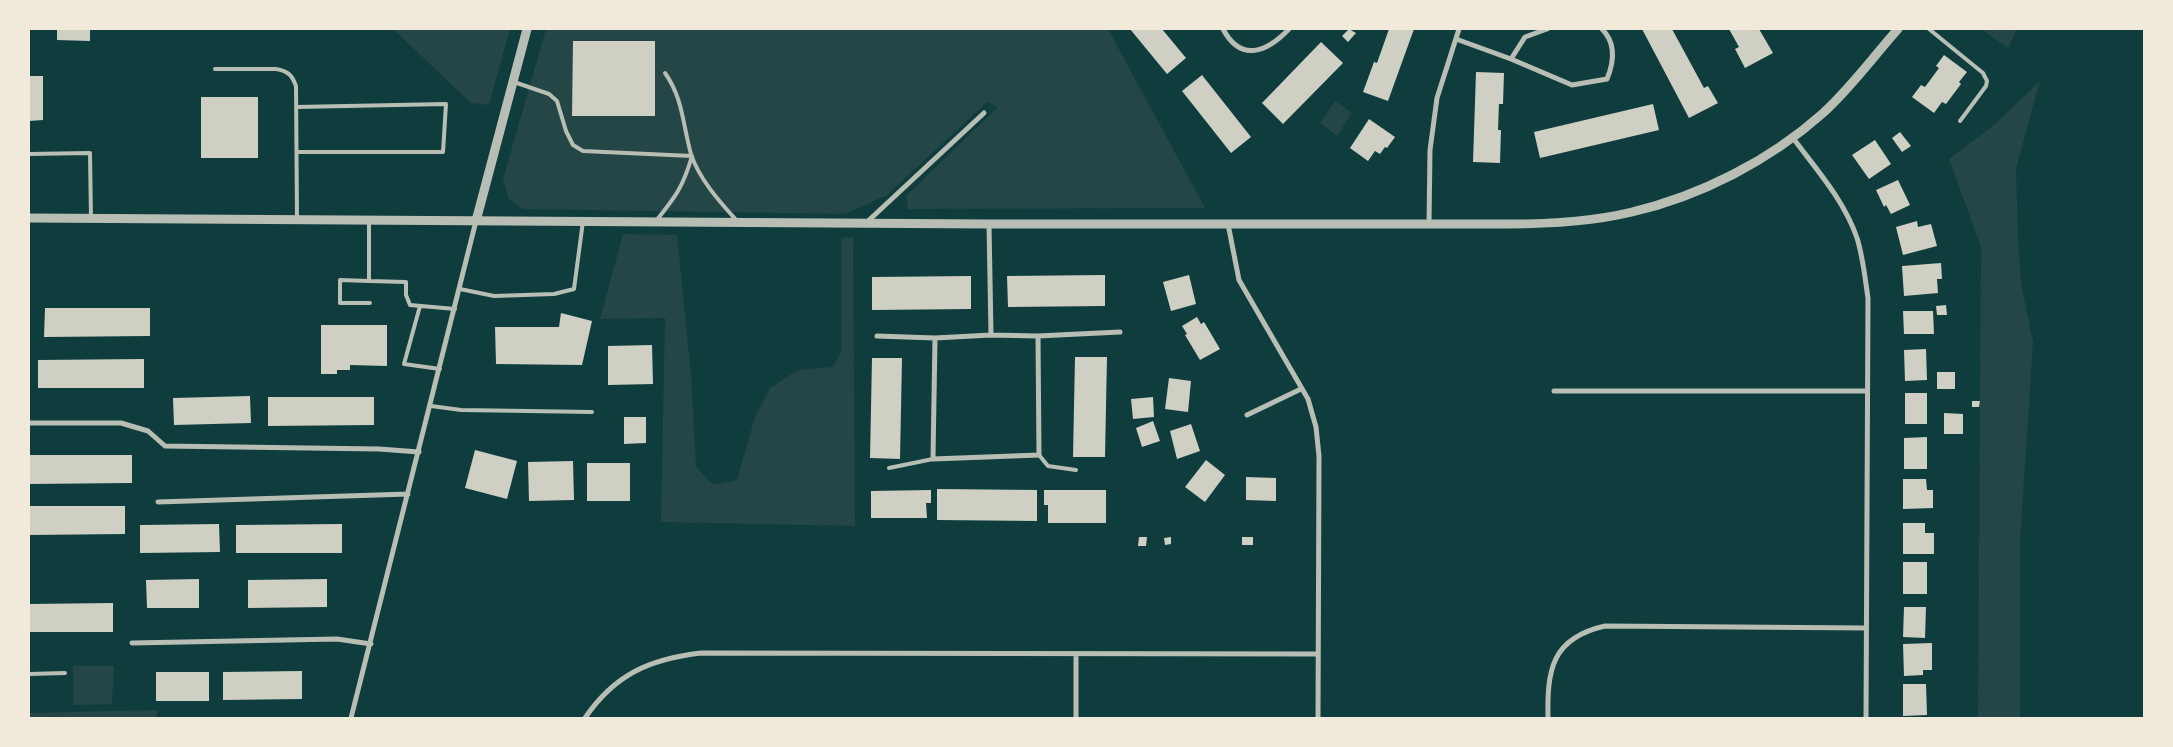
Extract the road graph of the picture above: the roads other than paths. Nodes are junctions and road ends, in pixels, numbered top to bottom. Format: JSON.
{"nodes":[{"id":1,"x":527,"y":29,"type":"edge"},
{"id":2,"x":1223,"y":29,"type":"edge"},
{"id":3,"x":1289,"y":29,"type":"edge"},
{"id":4,"x":1459,"y":29,"type":"edge"},
{"id":5,"x":1547,"y":29,"type":"edge"},
{"id":6,"x":1602,"y":29,"type":"edge"},
{"id":7,"x":1898,"y":29,"type":"edge"},
{"id":8,"x":1930,"y":29,"type":"edge"},
{"id":9,"x":1456,"y":39,"type":"junction"},
{"id":10,"x":1511,"y":59,"type":"junction"},
{"id":11,"x":216,"y":69,"type":"dead end"},
{"id":12,"x":665,"y":73,"type":"dead end"},
{"id":13,"x":513,"y":82,"type":"junction"},
{"id":14,"x":296,"y":107,"type":"junction"},
{"id":15,"x":984,"y":113,"type":"dead end"},
{"id":16,"x":1960,"y":122,"type":"dead end"},
{"id":17,"x":1793,"y":138,"type":"junction"},
{"id":18,"x":297,"y":152,"type":"junction"},
{"id":19,"x":29,"y":154,"type":"edge"},
{"id":20,"x":692,"y":156,"type":"junction"},
{"id":21,"x":29,"y":218,"type":"edge"},
{"id":22,"x":91,"y":219,"type":"junction"},
{"id":23,"x":297,"y":220,"type":"junction"},
{"id":24,"x":369,"y":220,"type":"junction"},
{"id":25,"x":476,"y":221,"type":"junction"},
{"id":26,"x":583,"y":221,"type":"junction"},
{"id":27,"x":656,"y":222,"type":"junction"},
{"id":28,"x":867,"y":222,"type":"junction"},
{"id":29,"x":738,"y":223,"type":"junction"},
{"id":30,"x":989,"y":224,"type":"junction"},
{"id":31,"x":1228,"y":224,"type":"junction"},
{"id":32,"x":1429,"y":224,"type":"junction"},
{"id":33,"x":369,"y":281,"type":"junction"},
{"id":34,"x":460,"y":289,"type":"junction"},
{"id":35,"x":370,"y":303,"type":"dead end"},
{"id":36,"x":420,"y":306,"type":"junction"},
{"id":37,"x":455,"y":309,"type":"junction"},
{"id":38,"x":1120,"y":332,"type":"dead end"},
{"id":39,"x":991,"y":335,"type":"junction"},
{"id":40,"x":877,"y":336,"type":"dead end"},
{"id":41,"x":1038,"y":336,"type":"junction"},
{"id":42,"x":935,"y":338,"type":"junction"},
{"id":43,"x":440,"y":370,"type":"junction"},
{"id":44,"x":1302,"y":388,"type":"junction"},
{"id":45,"x":1554,"y":391,"type":"dead end"},
{"id":46,"x":1866,"y":391,"type":"junction"},
{"id":47,"x":431,"y":406,"type":"junction"},
{"id":48,"x":592,"y":412,"type":"dead end"},
{"id":49,"x":1248,"y":415,"type":"dead end"},
{"id":50,"x":29,"y":423,"type":"edge"},
{"id":51,"x":419,"y":452,"type":"junction"},
{"id":52,"x":1039,"y":455,"type":"junction"},
{"id":53,"x":934,"y":459,"type":"junction"},
{"id":54,"x":889,"y":468,"type":"dead end"},
{"id":55,"x":1076,"y":470,"type":"dead end"},
{"id":56,"x":408,"y":494,"type":"junction"},
{"id":57,"x":158,"y":502,"type":"dead end"},
{"id":58,"x":1866,"y":628,"type":"junction"},
{"id":59,"x":132,"y":643,"type":"dead end"},
{"id":60,"x":371,"y":644,"type":"junction"},
{"id":61,"x":1076,"y":654,"type":"junction"},
{"id":62,"x":1318,"y":654,"type":"junction"},
{"id":63,"x":65,"y":673,"type":"dead end"},
{"id":64,"x":29,"y":674,"type":"edge"},
{"id":65,"x":351,"y":718,"type":"edge"},
{"id":66,"x":585,"y":718,"type":"edge"},
{"id":67,"x":1076,"y":718,"type":"edge"},
{"id":68,"x":1318,"y":718,"type":"edge"},
{"id":69,"x":1548,"y":718,"type":"edge"},
{"id":70,"x":1866,"y":718,"type":"edge"}],
"edges":[{"from":1,"to":13,"type":"street"},
{"from":2,"to":3,"type":"street"},
{"from":4,"to":9,"type":"street"},
{"from":5,"to":10,"type":"street"},
{"from":6,"to":10,"type":"street"},
{"from":7,"to":17,"type":"street"},
{"from":8,"to":16,"type":"lane"},
{"from":9,"to":10,"type":"street"},
{"from":9,"to":32,"type":"street"},
{"from":11,"to":14,"type":"lane"},
{"from":12,"to":20,"type":"lane"},
{"from":13,"to":20,"type":"lane"},
{"from":13,"to":25,"type":"street"},
{"from":14,"to":18,"type":"lane"},
{"from":14,"to":18,"type":"lane"},
{"from":15,"to":28,"type":"street"},
{"from":17,"to":32,"type":"street"},
{"from":17,"to":46,"type":"street"},
{"from":18,"to":23,"type":"lane"},
{"from":19,"to":22,"type":"lane"},
{"from":20,"to":27,"type":"lane"},
{"from":20,"to":29,"type":"lane"},
{"from":21,"to":22,"type":"street"},
{"from":22,"to":23,"type":"street"},
{"from":23,"to":24,"type":"street"},
{"from":24,"to":25,"type":"street"},
{"from":24,"to":33,"type":"lane"},
{"from":25,"to":26,"type":"street"},
{"from":25,"to":34,"type":"street"},
{"from":26,"to":27,"type":"street"},
{"from":26,"to":34,"type":"lane"},
{"from":27,"to":29,"type":"street"},
{"from":28,"to":29,"type":"street"},
{"from":28,"to":30,"type":"street"},
{"from":30,"to":31,"type":"street"},
{"from":30,"to":39,"type":"street"},
{"from":31,"to":32,"type":"street"},
{"from":31,"to":44,"type":"street"},
{"from":33,"to":35,"type":"lane"},
{"from":33,"to":36,"type":"lane"},
{"from":34,"to":37,"type":"street"},
{"from":36,"to":37,"type":"lane"},
{"from":36,"to":43,"type":"lane"},
{"from":37,"to":43,"type":"street"},
{"from":38,"to":41,"type":"street"},
{"from":39,"to":41,"type":"street"},
{"from":39,"to":42,"type":"street"},
{"from":40,"to":42,"type":"street"},
{"from":41,"to":52,"type":"street"},
{"from":42,"to":53,"type":"street"},
{"from":43,"to":47,"type":"street"},
{"from":44,"to":49,"type":"street"},
{"from":44,"to":62,"type":"street"},
{"from":45,"to":46,"type":"street"},
{"from":46,"to":58,"type":"street"},
{"from":47,"to":48,"type":"lane"},
{"from":47,"to":51,"type":"street"},
{"from":50,"to":51,"type":"street"},
{"from":51,"to":56,"type":"street"},
{"from":52,"to":53,"type":"street"},
{"from":52,"to":55,"type":"lane"},
{"from":53,"to":54,"type":"lane"},
{"from":56,"to":57,"type":"street"},
{"from":56,"to":60,"type":"street"},
{"from":58,"to":69,"type":"street"},
{"from":58,"to":70,"type":"street"},
{"from":59,"to":60,"type":"street"},
{"from":60,"to":65,"type":"street"},
{"from":61,"to":62,"type":"street"},
{"from":61,"to":66,"type":"street"},
{"from":61,"to":67,"type":"street"},
{"from":62,"to":68,"type":"street"},
{"from":63,"to":64,"type":"lane"}]}
